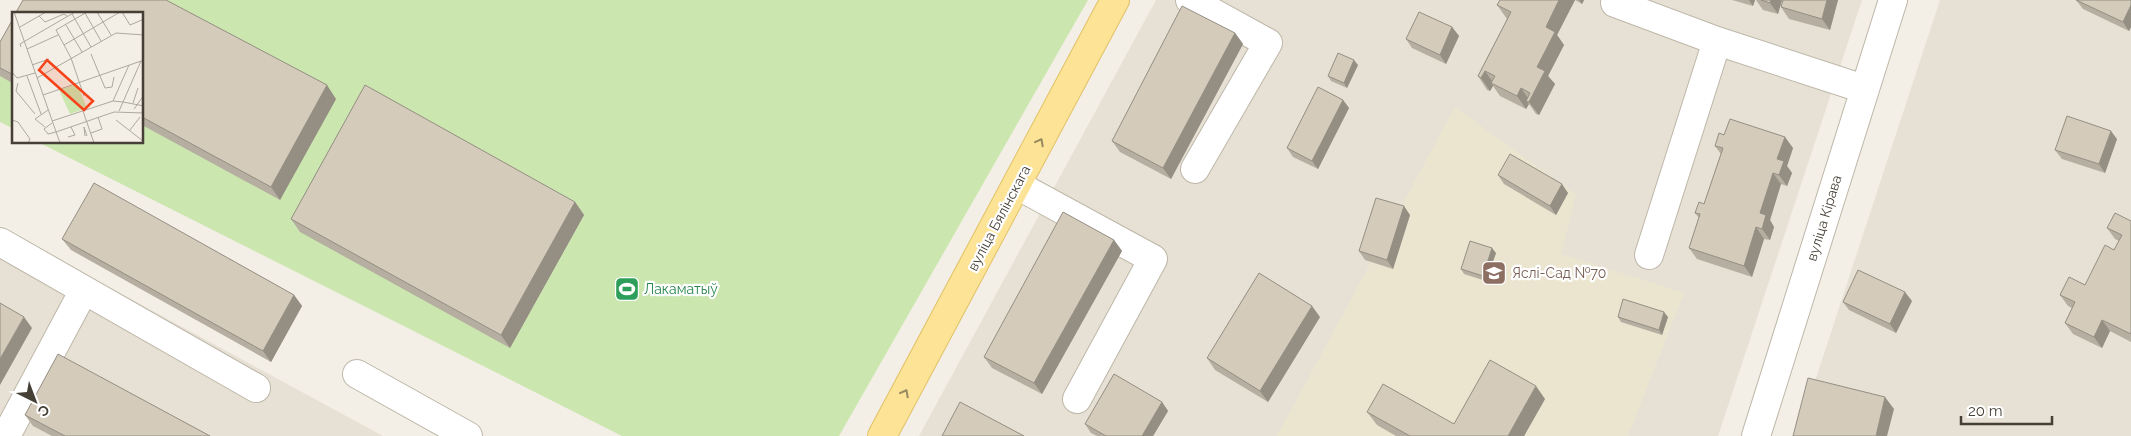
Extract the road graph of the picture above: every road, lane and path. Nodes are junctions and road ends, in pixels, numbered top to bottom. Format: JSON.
{"nodes":[{"id":1,"x":1115,"y":0,"type":"edge"},
{"id":2,"x":1190,"y":0,"type":"edge"},
{"id":3,"x":1616,"y":0,"type":"edge"},
{"id":4,"x":1893,"y":0,"type":"edge"},
{"id":5,"x":1717,"y":41,"type":"junction"},
{"id":6,"x":1864,"y":89,"type":"junction"},
{"id":7,"x":1195,"y":169,"type":"dead end"},
{"id":8,"x":1017,"y":185,"type":"junction"},
{"id":9,"x":0,"y":242,"type":"edge"},
{"id":10,"x":1649,"y":255,"type":"dead end"},
{"id":11,"x":84,"y":290,"type":"junction"},
{"id":12,"x":357,"y":374,"type":"dead end"},
{"id":13,"x":256,"y":388,"type":"dead end"},
{"id":14,"x":1077,"y":399,"type":"dead end"},
{"id":15,"x":6,"y":436,"type":"edge"},
{"id":16,"x":468,"y":436,"type":"edge"},
{"id":17,"x":882,"y":436,"type":"edge"},
{"id":18,"x":1756,"y":436,"type":"edge"}],
"edges":[{"from":8,"to":1,"type":"main road","name":"вуліца Бялінскага","one_way":true},
{"from":2,"to":7,"type":"street"},
{"from":3,"to":5,"type":"street"},
{"from":4,"to":6,"type":"street","name":"вуліца Кірава"},
{"from":5,"to":6,"type":"street"},
{"from":5,"to":10,"type":"street"},
{"from":6,"to":18,"type":"street","name":"вуліца Кірава"},
{"from":8,"to":14,"type":"street"},
{"from":17,"to":8,"type":"main road","name":"вуліца Бялінскага","one_way":true},
{"from":9,"to":11,"type":"street"},
{"from":11,"to":13,"type":"street"},
{"from":11,"to":15,"type":"street"},
{"from":12,"to":16,"type":"street"}]}
